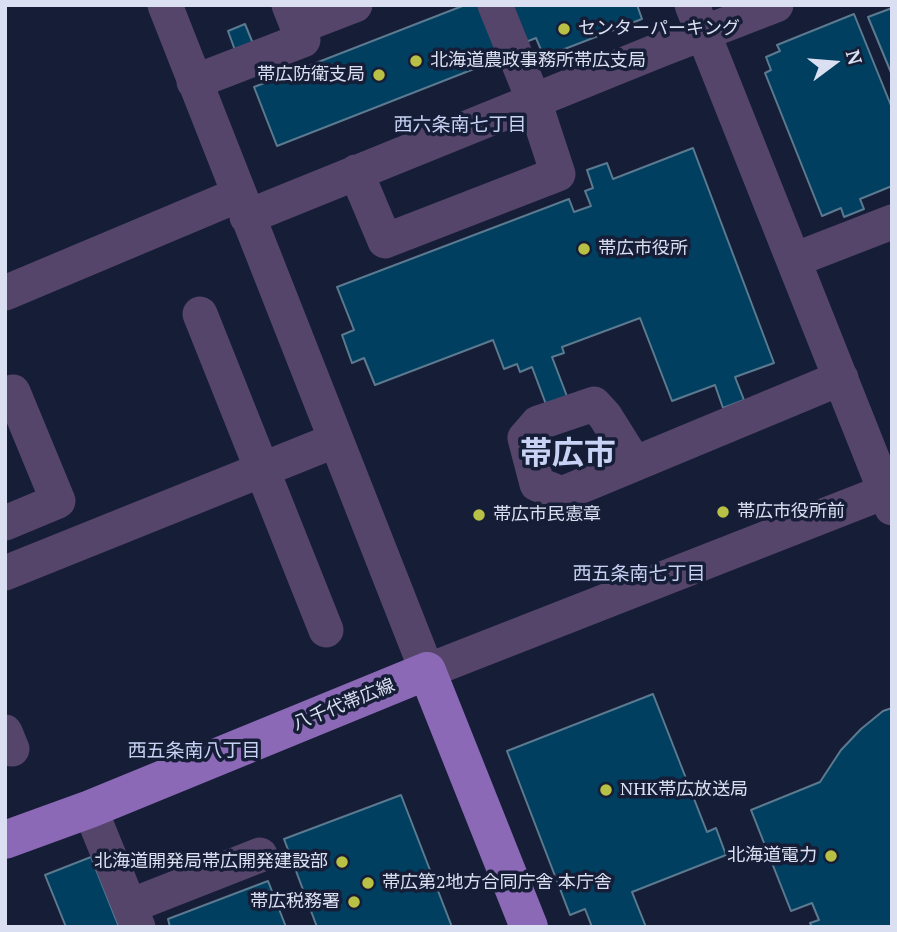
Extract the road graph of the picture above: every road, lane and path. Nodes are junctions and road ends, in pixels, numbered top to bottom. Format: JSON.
{"nodes":[{"id":1,"x":165,"y":5,"type":"edge"},
{"id":2,"x":355,"y":5,"type":"edge"},
{"id":3,"x":495,"y":5,"type":"edge"},
{"id":4,"x":776,"y":5,"type":"edge"},
{"id":5,"x":294,"y":16,"type":"edge"},
{"id":6,"x":698,"y":20,"type":"edge"},
{"id":7,"x":194,"y":82,"type":"junction"},
{"id":8,"x":534,"y":101,"type":"junction"},
{"id":9,"x":356,"y":172,"type":"junction"},
{"id":10,"x":242,"y":206,"type":"junction"},
{"id":11,"x":892,"y":222,"type":"edge"},
{"id":12,"x":794,"y":260,"type":"junction"},
{"id":13,"x":5,"y":293,"type":"edge"},
{"id":14,"x":200,"y":314,"type":"dead end"},
{"id":15,"x":841,"y":378,"type":"junction"},
{"id":16,"x":13,"y":392,"type":"dead end"},
{"id":17,"x":336,"y":440,"type":"junction"},
{"id":18,"x":635,"y":464,"type":"dead end"},
{"id":19,"x":262,"y":470,"type":"junction"},
{"id":20,"x":890,"y":496,"type":"edge"},
{"id":21,"x":5,"y":523,"type":"edge"},
{"id":22,"x":5,"y":573,"type":"edge"},
{"id":23,"x":326,"y":630,"type":"dead end"},
{"id":24,"x":427,"y":671,"type":"junction"},
{"id":25,"x":90,"y":809,"type":"junction"},
{"id":26,"x":5,"y":840,"type":"edge"},
{"id":27,"x":260,"y":855,"type":"dead end"},
{"id":28,"x":134,"y":917,"type":"edge"},
{"id":29,"x":529,"y":927,"type":"edge"}],
"edges":[{"from":1,"to":7,"type":"street"},
{"from":2,"to":5,"type":"street"},
{"from":3,"to":8,"type":"street"},
{"from":4,"to":6,"type":"street"},
{"from":5,"to":7,"type":"street"},
{"from":6,"to":8,"type":"street"},
{"from":6,"to":12,"type":"street"},
{"from":7,"to":10,"type":"street"},
{"from":8,"to":9,"type":"street"},
{"from":8,"to":9,"type":"street"},
{"from":9,"to":10,"type":"street"},
{"from":10,"to":13,"type":"street"},
{"from":10,"to":17,"type":"street"},
{"from":11,"to":12,"type":"street"},
{"from":12,"to":15,"type":"street"},
{"from":14,"to":19,"type":"street"},
{"from":15,"to":18,"type":"street"},
{"from":15,"to":20,"type":"street"},
{"from":16,"to":21,"type":"street"},
{"from":17,"to":19,"type":"street"},
{"from":17,"to":24,"type":"street"},
{"from":19,"to":22,"type":"street"},
{"from":19,"to":23,"type":"street"},
{"from":20,"to":24,"type":"street"},
{"from":24,"to":25,"type":"main road","name":"八千代帯広線"},
{"from":24,"to":29,"type":"main road"},
{"from":25,"to":26,"type":"main road","name":"八千代帯広線"},
{"from":25,"to":28,"type":"street"},
{"from":27,"to":28,"type":"street"}]}
